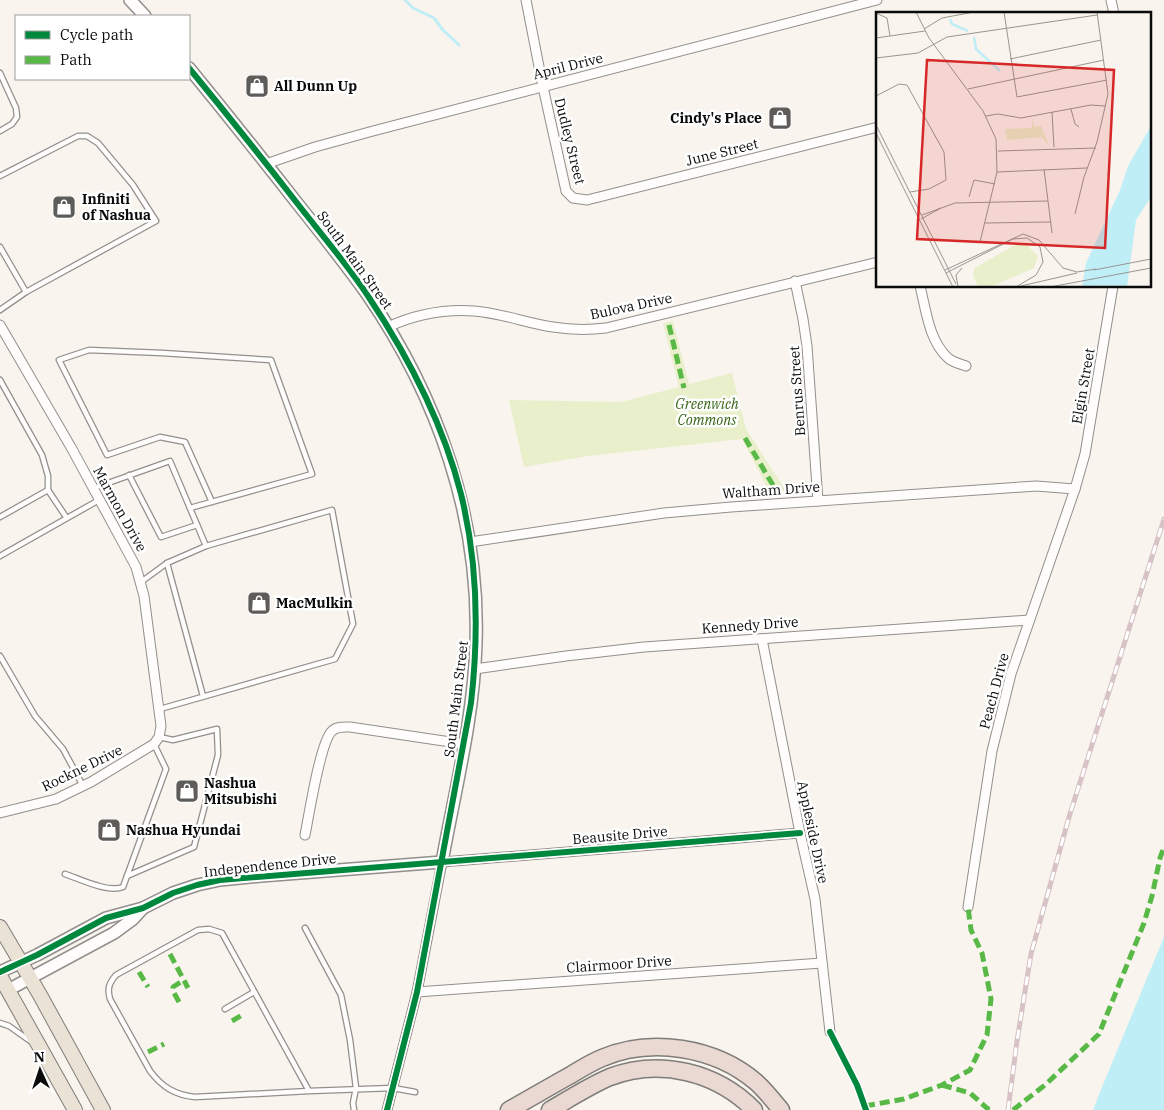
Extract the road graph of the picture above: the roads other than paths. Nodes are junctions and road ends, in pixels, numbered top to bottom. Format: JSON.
{"nodes":[{"id":1,"x":130,"y":0,"type":"edge"},
{"id":2,"x":526,"y":0,"type":"edge"},
{"id":3,"x":877,"y":0,"type":"edge"},
{"id":4,"x":144,"y":15,"type":"edge"},
{"id":5,"x":190,"y":69,"type":"edge"},
{"id":6,"x":0,"y":73,"type":"edge"},
{"id":7,"x":543,"y":87,"type":"junction"},
{"id":8,"x":876,"y":128,"type":"edge"},
{"id":9,"x":0,"y":131,"type":"edge"},
{"id":10,"x":266,"y":164,"type":"junction"},
{"id":11,"x":0,"y":176,"type":"edge"},
{"id":12,"x":573,"y":198,"type":"joint"},
{"id":13,"x":0,"y":247,"type":"edge"},
{"id":14,"x":876,"y":262,"type":"edge"},
{"id":15,"x":795,"y":281,"type":"junction"},
{"id":16,"x":920,"y":288,"type":"edge"},
{"id":17,"x":1114,"y":288,"type":"edge"},
{"id":18,"x":26,"y":292,"type":"junction"},
{"id":19,"x":0,"y":310,"type":"edge"},
{"id":20,"x":0,"y":325,"type":"edge"},
{"id":21,"x":388,"y":327,"type":"junction"},
{"id":22,"x":966,"y":366,"type":"dead end"},
{"id":23,"x":0,"y":380,"type":"edge"},
{"id":24,"x":129,"y":475,"type":"junction"},
{"id":25,"x":93,"y":489,"type":"junction"},
{"id":26,"x":1075,"y":489,"type":"junction"},
{"id":27,"x":48,"y":490,"type":"junction"},
{"id":28,"x":99,"y":500,"type":"junction"},
{"id":29,"x":818,"y":501,"type":"junction"},
{"id":30,"x":212,"y":502,"type":"junction"},
{"id":31,"x":190,"y":508,"type":"junction"},
{"id":32,"x":0,"y":517,"type":"edge"},
{"id":33,"x":66,"y":517,"type":"junction"},
{"id":34,"x":197,"y":525,"type":"junction"},
{"id":35,"x":470,"y":542,"type":"junction"},
{"id":36,"x":206,"y":546,"type":"junction"},
{"id":37,"x":0,"y":556,"type":"edge"},
{"id":38,"x":167,"y":563,"type":"junction"},
{"id":39,"x":141,"y":582,"type":"junction"},
{"id":40,"x":1029,"y":620,"type":"junction"},
{"id":41,"x":762,"y":639,"type":"junction"},
{"id":42,"x":0,"y":656,"type":"edge"},
{"id":43,"x":474,"y":669,"type":"junction"},
{"id":44,"x":204,"y":696,"type":"junction"},
{"id":45,"x":159,"y":709,"type":"junction"},
{"id":46,"x":157,"y":740,"type":"junction"},
{"id":47,"x":464,"y":744,"type":"junction"},
{"id":48,"x":83,"y":786,"type":"junction"},
{"id":49,"x":0,"y":813,"type":"edge"},
{"id":50,"x":800,"y":833,"type":"junction"},
{"id":51,"x":305,"y":835,"type":"dead end"},
{"id":52,"x":442,"y":862,"type":"junction"},
{"id":53,"x":65,"y":874,"type":"dead end"},
{"id":54,"x":127,"y":876,"type":"junction"},
{"id":55,"x":968,"y":907,"type":"dead end"},
{"id":56,"x":142,"y":908,"type":"junction"},
{"id":57,"x":0,"y":927,"type":"edge"},
{"id":58,"x":305,"y":928,"type":"dead end"},
{"id":59,"x":21,"y":962,"type":"junction"},
{"id":60,"x":822,"y":963,"type":"junction"},
{"id":61,"x":0,"y":972,"type":"edge"},
{"id":62,"x":0,"y":976,"type":"edge"},
{"id":63,"x":31,"y":979,"type":"junction"},
{"id":64,"x":4,"y":992,"type":"edge"},
{"id":65,"x":254,"y":992,"type":"junction"},
{"id":66,"x":417,"y":992,"type":"junction"},
{"id":67,"x":225,"y":1009,"type":"dead end"},
{"id":68,"x":0,"y":1023,"type":"edge"},
{"id":69,"x":830,"y":1032,"type":"dead end"},
{"id":70,"x":38,"y":1047,"type":"junction"},
{"id":71,"x":356,"y":1088,"type":"junction"},
{"id":72,"x":393,"y":1088,"type":"junction"},
{"id":73,"x":309,"y":1091,"type":"junction"},
{"id":74,"x":415,"y":1092,"type":"dead end"},
{"id":75,"x":75,"y":1110,"type":"edge"},
{"id":76,"x":103,"y":1110,"type":"edge"},
{"id":77,"x":354,"y":1110,"type":"edge"},
{"id":78,"x":387,"y":1110,"type":"edge"},
{"id":79,"x":509,"y":1110,"type":"edge"},
{"id":80,"x":550,"y":1110,"type":"edge"},
{"id":81,"x":754,"y":1110,"type":"edge"},
{"id":82,"x":781,"y":1110,"type":"edge"}],
"edges":[{"from":1,"to":4,"type":"street"},
{"from":2,"to":7,"type":"street","name":"Dudley Street"},
{"from":3,"to":7,"type":"street","name":"April Drive"},
{"from":5,"to":10,"type":"street","name":"South Main Street"},
{"from":6,"to":9,"type":"lane"},
{"from":7,"to":10,"type":"street","name":"April Drive"},
{"from":7,"to":12,"type":"street","name":"Dudley Street"},
{"from":8,"to":12,"type":"street","name":"June Street"},
{"from":10,"to":21,"type":"street","name":"South Main Street"},
{"from":11,"to":18,"type":"lane"},
{"from":13,"to":18,"type":"lane"},
{"from":14,"to":15,"type":"street","name":"Bulova Drive"},
{"from":15,"to":21,"type":"street","name":"Bulova Drive"},
{"from":15,"to":29,"type":"street","name":"Benrus Street"},
{"from":16,"to":22,"type":"street"},
{"from":17,"to":26,"type":"street","name":"Elgin Street"},
{"from":18,"to":19,"type":"lane"},
{"from":20,"to":25,"type":"street","name":"Marmon Drive"},
{"from":21,"to":35,"type":"street","name":"South Main Street"},
{"from":23,"to":27,"type":"lane"},
{"from":24,"to":25,"type":"lane"},
{"from":24,"to":31,"type":"lane"},
{"from":24,"to":34,"type":"lane"},
{"from":25,"to":28,"type":"street","name":"Marmon Drive"},
{"from":26,"to":29,"type":"street","name":"Waltham Drive"},
{"from":26,"to":40,"type":"street","name":"Peach Drive"},
{"from":27,"to":32,"type":"lane"},
{"from":27,"to":33,"type":"lane"},
{"from":28,"to":33,"type":"lane"},
{"from":28,"to":39,"type":"street","name":"Marmon Drive"},
{"from":29,"to":35,"type":"street","name":"Waltham Drive"},
{"from":30,"to":30,"type":"lane"},
{"from":30,"to":31,"type":"lane"},
{"from":31,"to":34,"type":"lane"},
{"from":33,"to":37,"type":"lane"},
{"from":34,"to":36,"type":"lane"},
{"from":35,"to":43,"type":"street","name":"South Main Street"},
{"from":36,"to":38,"type":"lane"},
{"from":36,"to":44,"type":"lane"},
{"from":38,"to":39,"type":"lane"},
{"from":38,"to":44,"type":"lane"},
{"from":39,"to":45,"type":"street","name":"Marmon Drive"},
{"from":40,"to":41,"type":"street","name":"Kennedy Drive"},
{"from":40,"to":55,"type":"street","name":"Peach Drive"},
{"from":41,"to":43,"type":"street","name":"Kennedy Drive"},
{"from":41,"to":50,"type":"street","name":"Appleside Drive"},
{"from":42,"to":48,"type":"lane"},
{"from":43,"to":47,"type":"street","name":"South Main Street"},
{"from":44,"to":45,"type":"lane"},
{"from":45,"to":46,"type":"street","name":"Marmon Drive"},
{"from":46,"to":48,"type":"street","name":"Rockne Drive"},
{"from":46,"to":54,"type":"lane"},
{"from":46,"to":54,"type":"lane"},
{"from":47,"to":51,"type":"street"},
{"from":47,"to":52,"type":"street","name":"South Main Street"},
{"from":48,"to":49,"type":"street","name":"Rockne Drive"},
{"from":50,"to":52,"type":"street","name":"Beausite Drive"},
{"from":50,"to":60,"type":"street","name":"Appleside Drive"},
{"from":52,"to":56,"type":"street","name":"Independence Drive"},
{"from":52,"to":66,"type":"street","name":"South Main Street"},
{"from":53,"to":54,"type":"lane"},
{"from":56,"to":59,"type":"street","name":"Independence Drive"},
{"from":56,"to":63,"type":"street","name":"Independence Drive"},
{"from":57,"to":59,"type":"main road"},
{"from":58,"to":71,"type":"lane"},
{"from":59,"to":61,"type":"street","name":"Independence Drive"},
{"from":59,"to":63,"type":"main road"},
{"from":60,"to":66,"type":"street","name":"Clairmoor Drive"},
{"from":60,"to":69,"type":"street","name":"Appleside Drive"},
{"from":62,"to":64,"type":"main road"},
{"from":63,"to":64,"type":"street","name":"Independence Drive"},
{"from":63,"to":76,"type":"main road"},
{"from":64,"to":70,"type":"main road"},
{"from":65,"to":67,"type":"lane"},
{"from":65,"to":73,"type":"lane"},
{"from":65,"to":73,"type":"lane"},
{"from":66,"to":72,"type":"street","name":"South Main Street"},
{"from":68,"to":70,"type":"lane"},
{"from":70,"to":75,"type":"main road"},
{"from":71,"to":72,"type":"lane"},
{"from":71,"to":73,"type":"lane"},
{"from":71,"to":77,"type":"lane"},
{"from":72,"to":74,"type":"lane"},
{"from":72,"to":78,"type":"street","name":"South Main Street"},
{"from":79,"to":82,"type":"highway"},
{"from":80,"to":81,"type":"highway"}]}
